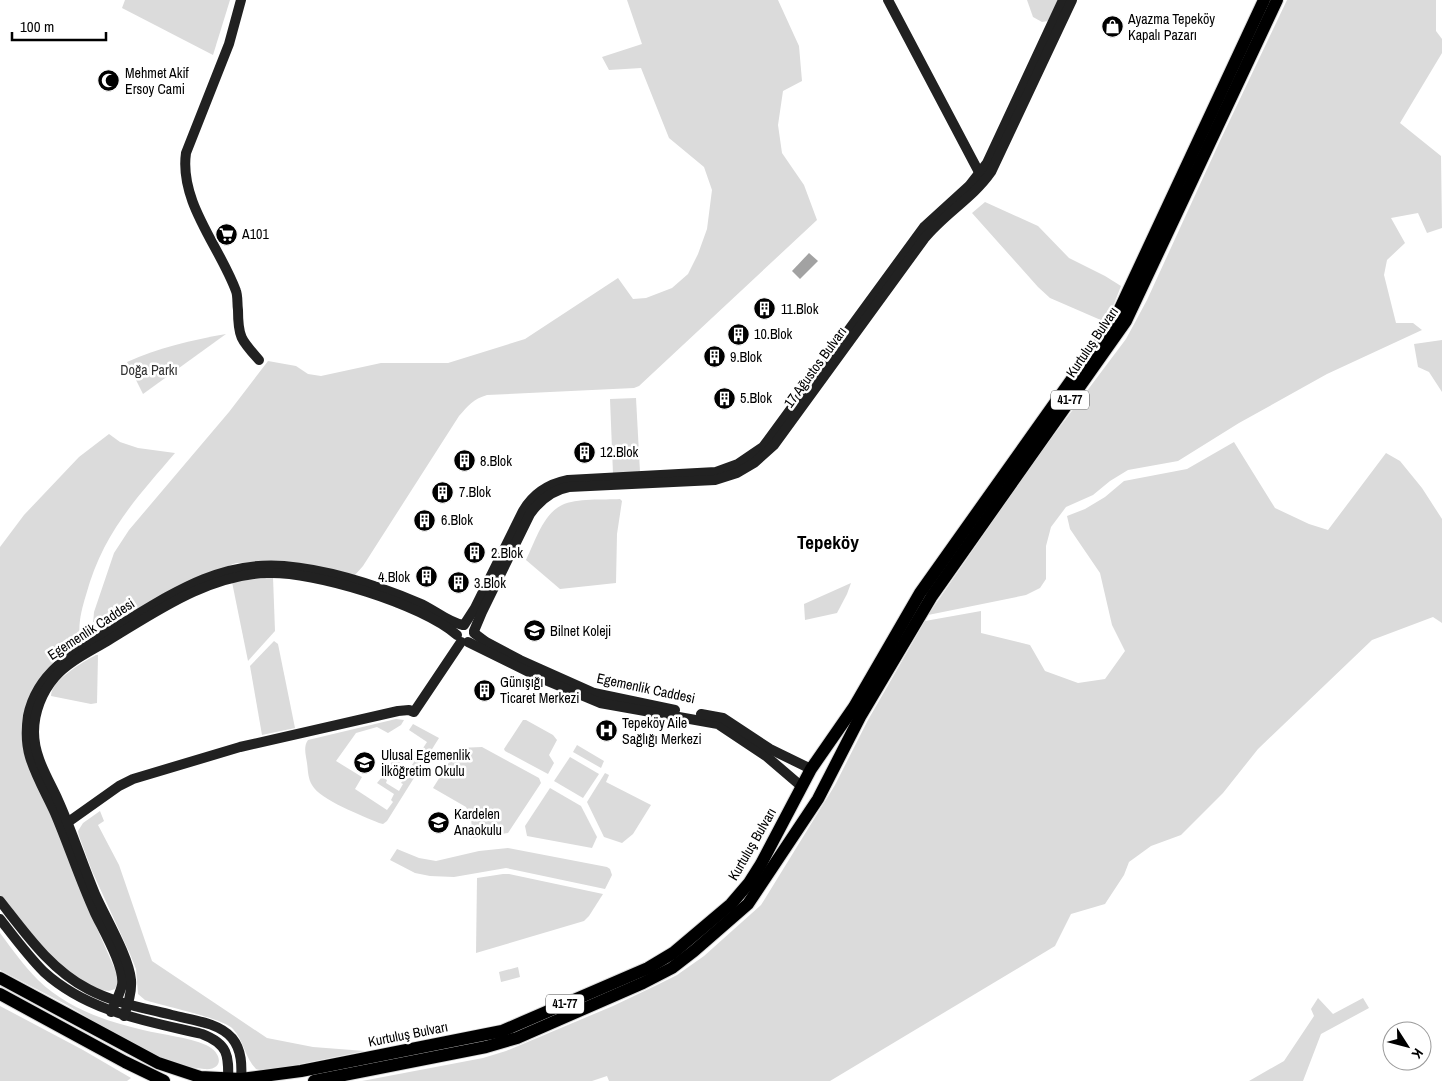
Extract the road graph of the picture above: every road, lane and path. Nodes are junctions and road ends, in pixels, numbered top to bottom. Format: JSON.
{"nodes":[{"id":1,"x":241,"y":0,"type":"edge"},
{"id":2,"x":888,"y":0,"type":"edge"},
{"id":3,"x":1063,"y":0,"type":"edge"},
{"id":4,"x":1072,"y":0,"type":"edge"},
{"id":5,"x":1264,"y":0,"type":"edge"},
{"id":6,"x":1277,"y":0,"type":"edge"},
{"id":7,"x":981,"y":178,"type":"junction"},
{"id":8,"x":259,"y":360,"type":"dead end"},
{"id":9,"x":463,"y":625,"type":"junction"},
{"id":10,"x":474,"y":632,"type":"junction"},
{"id":11,"x":462,"y":640,"type":"junction"},
{"id":12,"x":811,"y":769,"type":"junction"},
{"id":13,"x":829,"y":780,"type":"junction"},
{"id":14,"x":802,"y":786,"type":"junction"},
{"id":15,"x":818,"y":799,"type":"junction"},
{"id":16,"x":64,"y":824,"type":"junction"},
{"id":17,"x":0,"y":901,"type":"edge"},
{"id":18,"x":0,"y":919,"type":"edge"},
{"id":19,"x":0,"y":978,"type":"edge"},
{"id":20,"x":0,"y":994,"type":"edge"},
{"id":21,"x":116,"y":1001,"type":"junction"},
{"id":22,"x":128,"y":1004,"type":"junction"},
{"id":23,"x":111,"y":1012,"type":"junction"},
{"id":24,"x":124,"y":1016,"type":"junction"},
{"id":25,"x":234,"y":1080,"type":"edge"},
{"id":26,"x":164,"y":1081,"type":"edge"},
{"id":27,"x":314,"y":1081,"type":"edge"}],
"edges":[{"from":1,"to":8,"type":"main road"},
{"from":2,"to":7,"type":"main road"},
{"from":3,"to":7,"type":"main road","name":"17 Ağustos Bulvarı"},
{"from":4,"to":7,"type":"main road","name":"17 Ağustos Bulvarı"},
{"from":5,"to":12,"type":"highway","name":"Kurtuluş Bulvarı","number":"41-77"},
{"from":6,"to":13,"type":"highway","name":"Kurtuluş Bulvarı","number":"41-77"},
{"from":7,"to":9,"type":"main road","name":"17 Ağustos Bulvarı"},
{"from":7,"to":10,"type":"main road","name":"17 Ağustos Bulvarı"},
{"from":9,"to":10,"type":"main road","name":"Egemenlik Caddesi"},
{"from":9,"to":11,"type":"main road"},
{"from":9,"to":16,"type":"main road","name":"Egemenlik Caddesi"},
{"from":10,"to":11,"type":"main road"},
{"from":10,"to":12,"type":"main road","name":"Egemenlik Caddesi"},
{"from":11,"to":14,"type":"main road","name":"Egemenlik Caddesi"},
{"from":11,"to":16,"type":"main road"},
{"from":11,"to":16,"type":"main road","name":"Egemenlik Caddesi"},
{"from":12,"to":13,"type":"highway"},
{"from":12,"to":14,"type":"highway"},
{"from":13,"to":15,"type":"highway"},
{"from":14,"to":15,"type":"highway"},
{"from":14,"to":25,"type":"highway","name":"Kurtuluş Bulvarı","number":"41-77"},
{"from":15,"to":27,"type":"highway","name":"Kurtuluş Bulvarı","number":"41-77"},
{"from":16,"to":21,"type":"main road","name":"Egemenlik Caddesi"},
{"from":16,"to":22,"type":"main road","name":"Egemenlik Caddesi"},
{"from":17,"to":21,"type":"main road"},
{"from":18,"to":23,"type":"main road"},
{"from":19,"to":25,"type":"highway","name":"Kurtuluş Bulvarı"},
{"from":20,"to":26,"type":"highway"},
{"from":21,"to":22,"type":"main road"},
{"from":21,"to":23,"type":"main road","name":"Egemenlik Caddesi"},
{"from":22,"to":24,"type":"main road","name":"Egemenlik Caddesi"},
{"from":22,"to":25,"type":"main road"},
{"from":23,"to":24,"type":"main road"},
{"from":24,"to":25,"type":"main road"}]}
